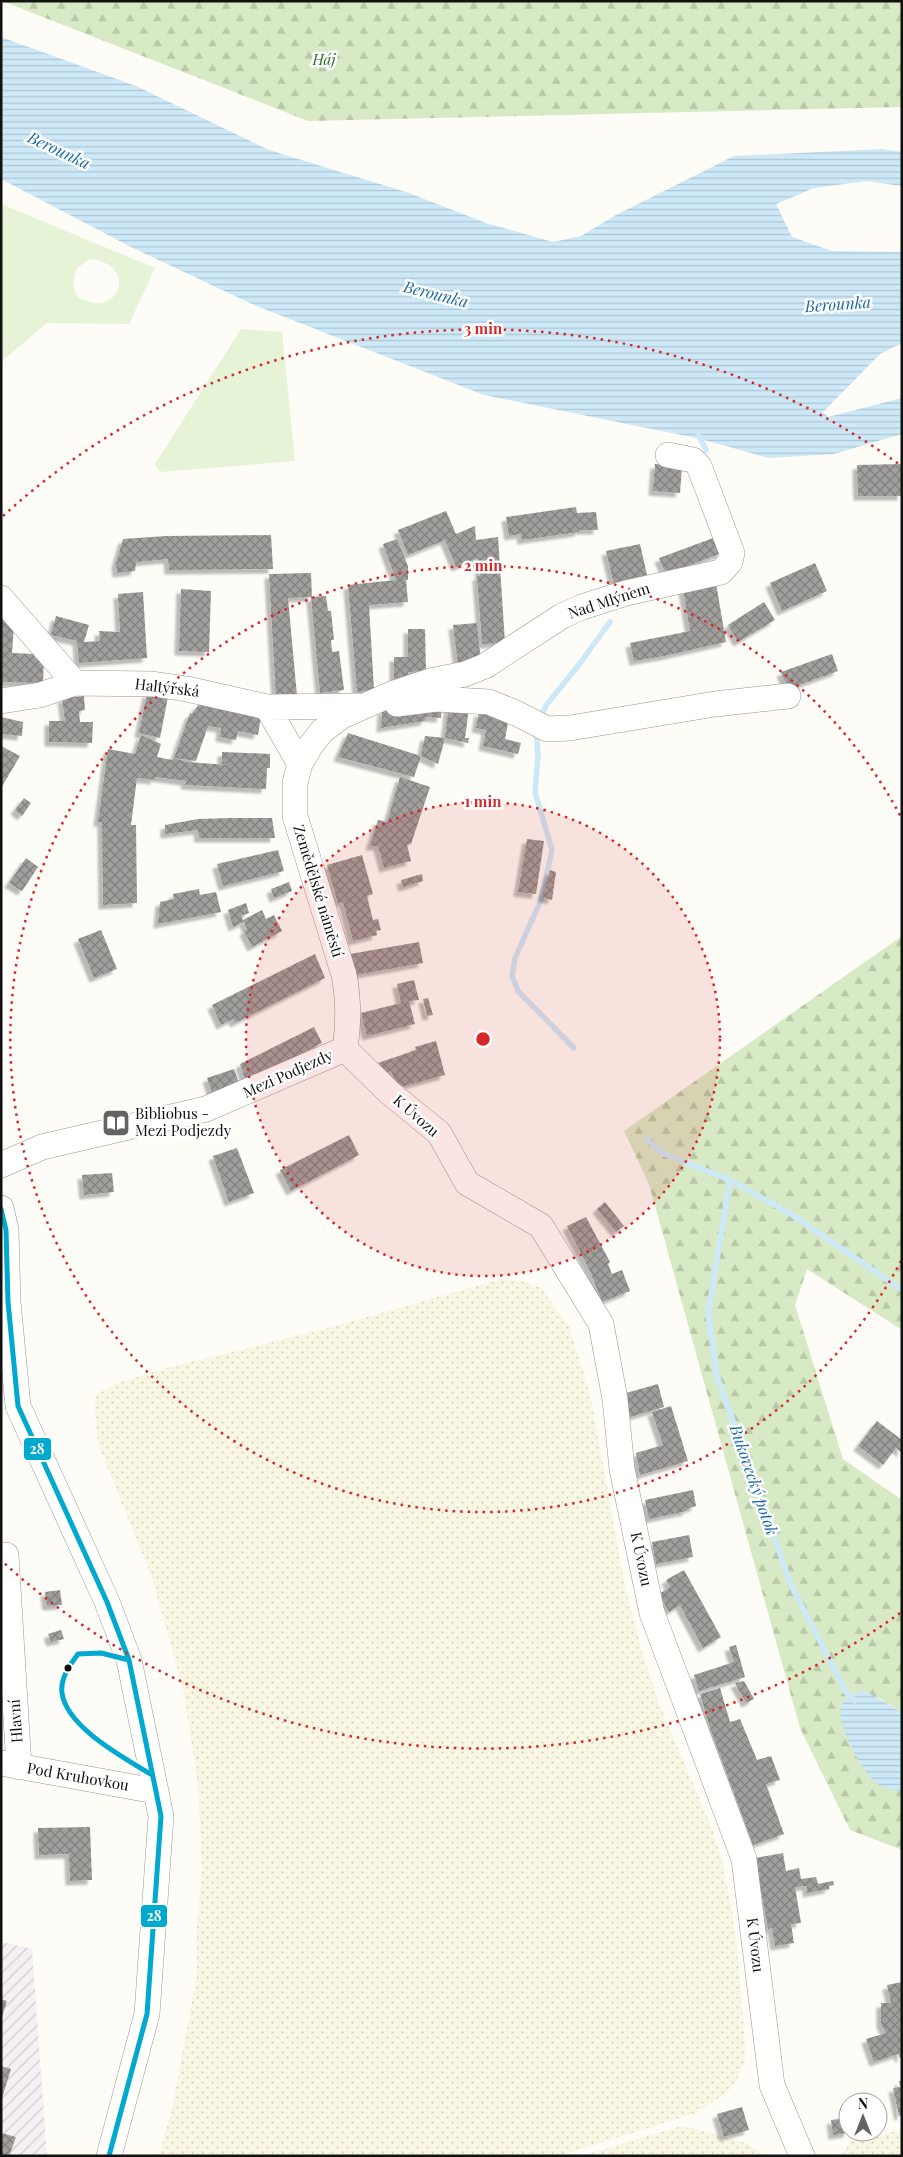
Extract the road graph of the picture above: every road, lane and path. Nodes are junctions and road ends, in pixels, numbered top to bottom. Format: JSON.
{"nodes":[{"id":1,"x":668,"y":455,"type":"dead end"},
{"id":2,"x":1,"y":598,"type":"edge"},
{"id":3,"x":75,"y":683,"type":"junction"},
{"id":4,"x":788,"y":696,"type":"dead end"},
{"id":5,"x":1,"y":701,"type":"edge"},
{"id":6,"x":367,"y":706,"type":"junction"},
{"id":7,"x":267,"y":707,"type":"junction"},
{"id":8,"x":300,"y":764,"type":"junction"},
{"id":9,"x":345,"y":1049,"type":"junction"},
{"id":10,"x":1,"y":1165,"type":"edge"},
{"id":11,"x":1,"y":1208,"type":"edge"},
{"id":12,"x":4,"y":1555,"type":"edge"},
{"id":13,"x":10,"y":1765,"type":"edge"},
{"id":14,"x":155,"y":1791,"type":"junction"},
{"id":15,"x":109,"y":2156,"type":"edge"},
{"id":16,"x":802,"y":2156,"type":"edge"}],
"edges":[{"from":1,"to":6,"type":"street","name":"Nad Mlýnem"},
{"from":2,"to":3,"type":"street"},
{"from":3,"to":5,"type":"street","name":"Haltýřská"},
{"from":3,"to":7,"type":"street","name":"Haltýřská"},
{"from":4,"to":6,"type":"street"},
{"from":6,"to":7,"type":"street","name":"Haltýřská"},
{"from":6,"to":8,"type":"street","name":"Zemědělské náměstí"},
{"from":7,"to":8,"type":"street"},
{"from":8,"to":9,"type":"street","name":"Zemědělské náměstí"},
{"from":9,"to":10,"type":"street","name":"Mezi Podjezdy"},
{"from":9,"to":16,"type":"street","name":"K Úvozu"},
{"from":11,"to":14,"type":"street"},
{"from":12,"to":13,"type":"street","name":"Hlavní"},
{"from":13,"to":14,"type":"street","name":"Pod Kruhovkou"},
{"from":14,"to":15,"type":"street"}]}
